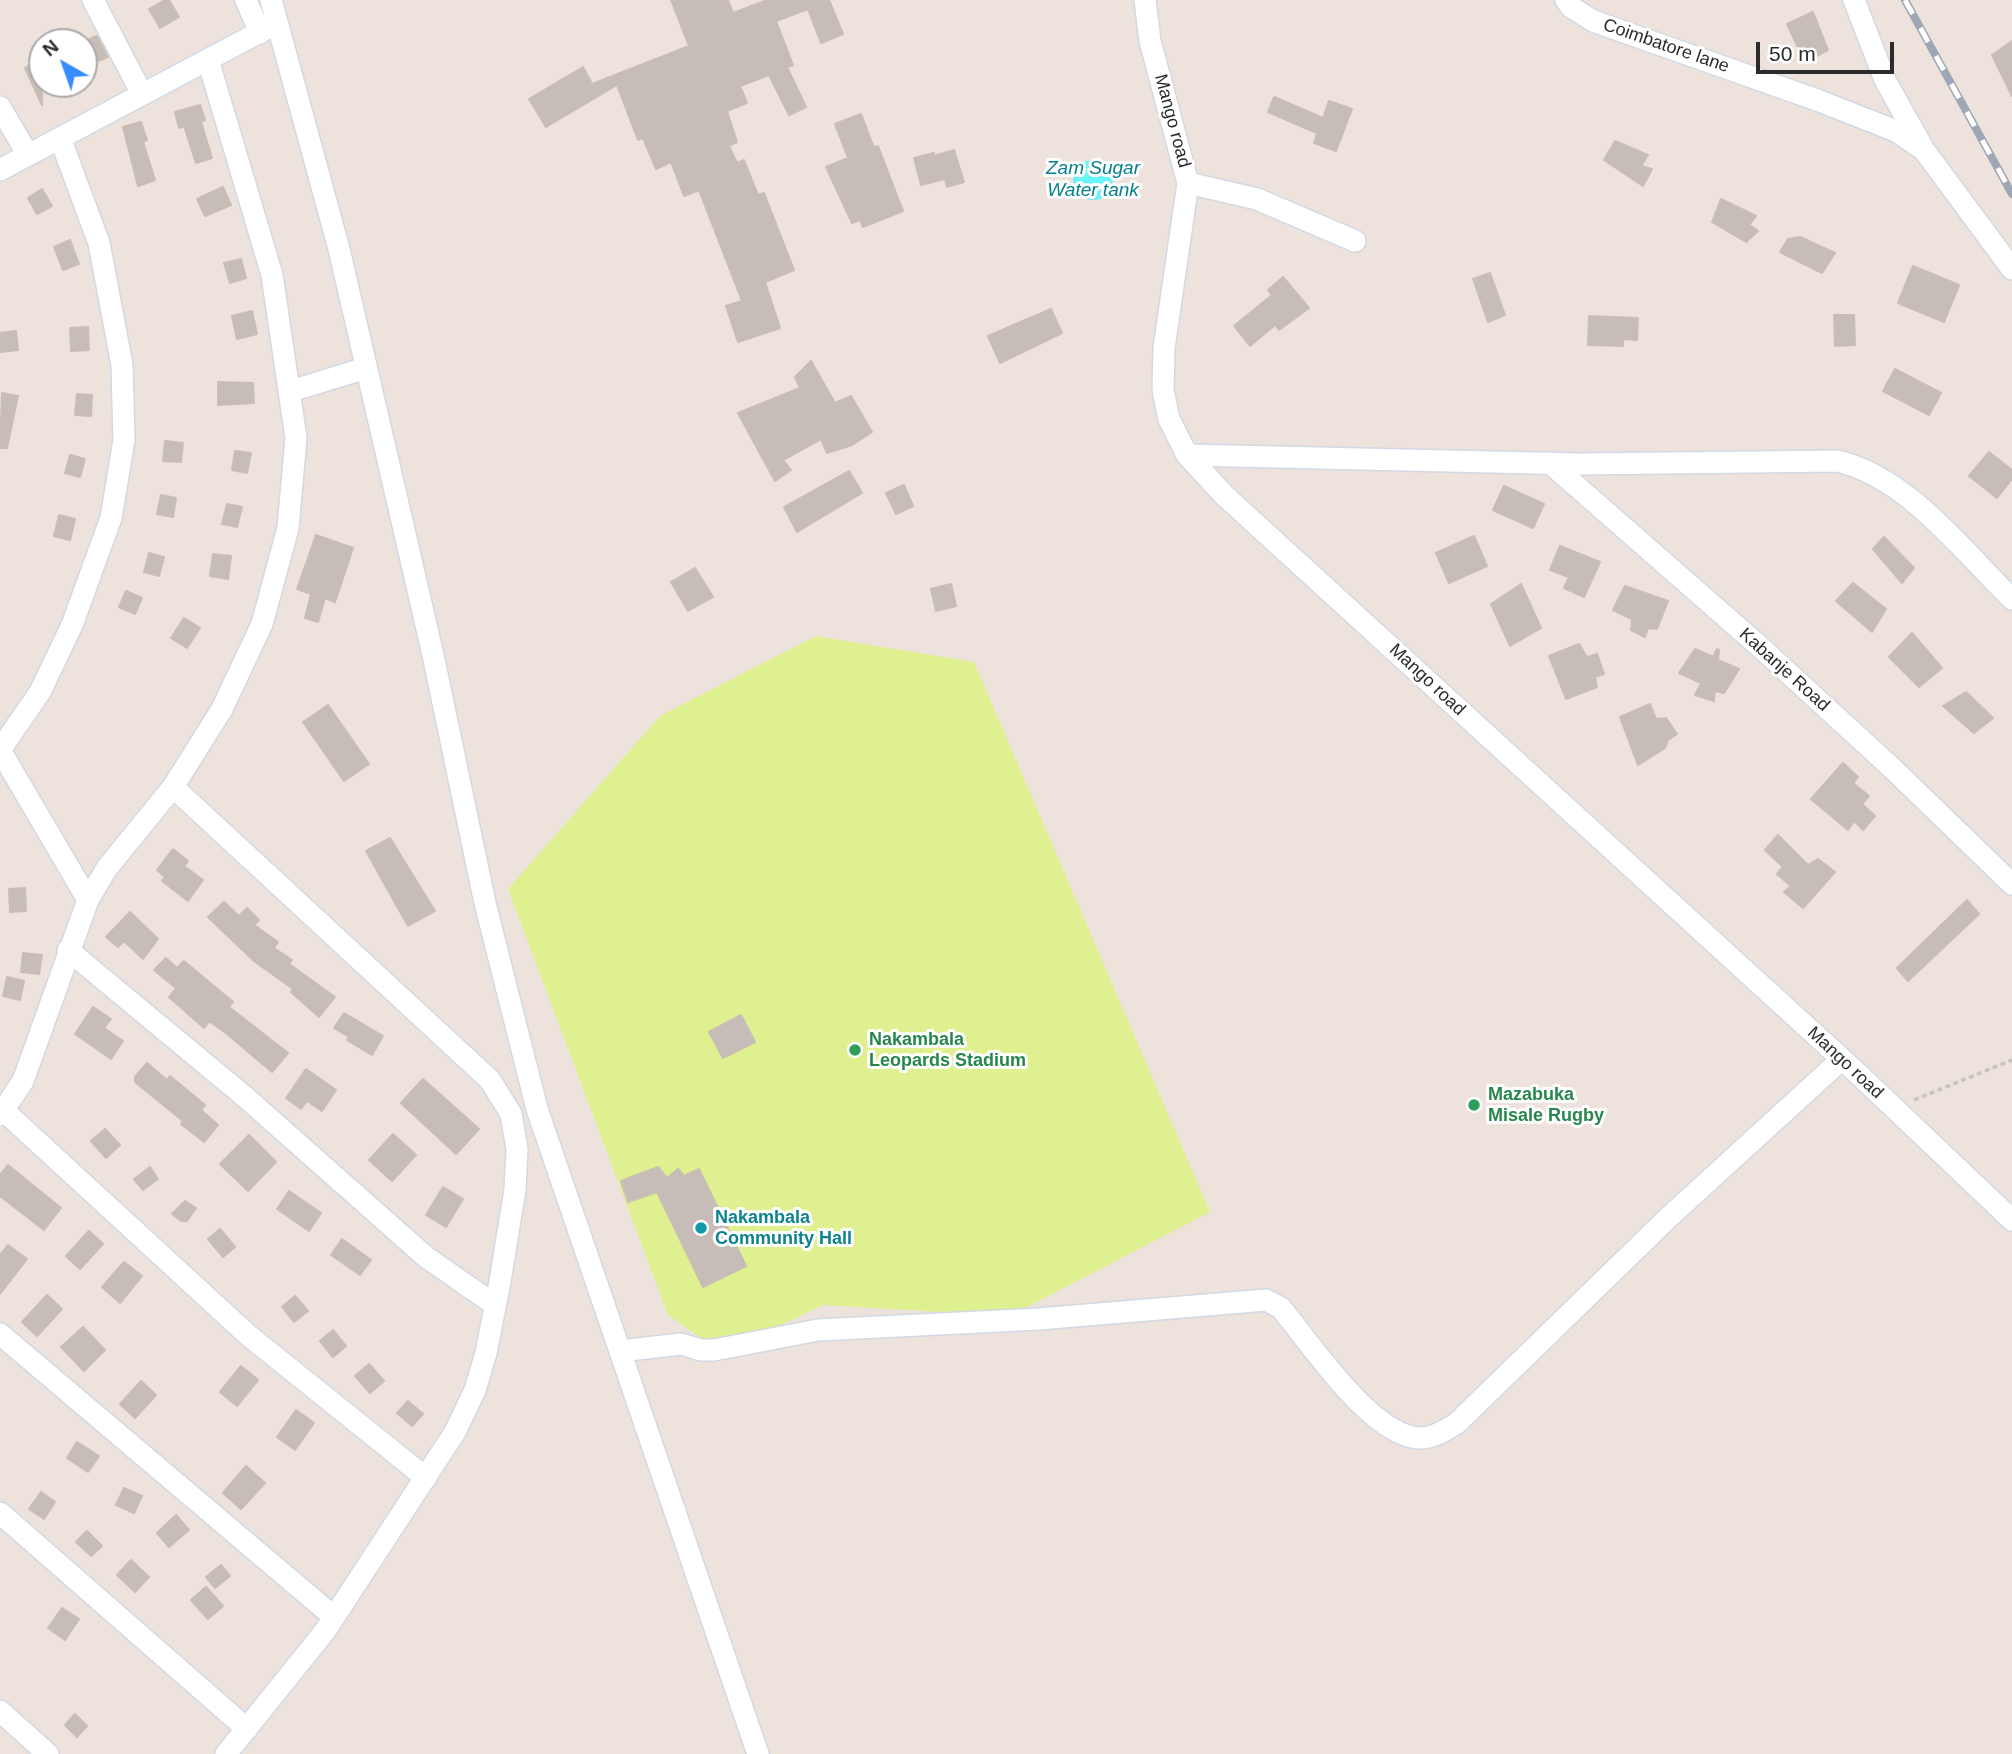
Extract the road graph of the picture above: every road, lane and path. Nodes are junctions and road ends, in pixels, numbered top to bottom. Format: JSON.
{"nodes":[{"id":1,"x":93,"y":0,"type":"edge"},
{"id":2,"x":246,"y":0,"type":"edge"},
{"id":3,"x":271,"y":0,"type":"edge"},
{"id":4,"x":1144,"y":0,"type":"edge"},
{"id":5,"x":1566,"y":0,"type":"edge"},
{"id":6,"x":1854,"y":0,"type":"edge"},
{"id":7,"x":267,"y":28,"type":"junction"},
{"id":8,"x":208,"y":60,"type":"junction"},
{"id":9,"x":142,"y":94,"type":"junction"},
{"id":10,"x":0,"y":107,"type":"edge"},
{"id":11,"x":60,"y":138,"type":"junction"},
{"id":12,"x":1924,"y":150,"type":"junction"},
{"id":13,"x":28,"y":155,"type":"junction"},
{"id":14,"x":0,"y":170,"type":"edge"},
{"id":15,"x":1188,"y":183,"type":"junction"},
{"id":16,"x":1355,"y":241,"type":"dead end"},
{"id":17,"x":2012,"y":269,"type":"edge"},
{"id":18,"x":366,"y":368,"type":"junction"},
{"id":19,"x":291,"y":391,"type":"junction"},
{"id":20,"x":1187,"y":454,"type":"junction"},
{"id":21,"x":1550,"y":463,"type":"junction"},
{"id":22,"x":2012,"y":599,"type":"edge"},
{"id":23,"x":0,"y":750,"type":"edge"},
{"id":24,"x":173,"y":787,"type":"junction"},
{"id":25,"x":2012,"y":884,"type":"edge"},
{"id":26,"x":88,"y":900,"type":"junction"},
{"id":27,"x":68,"y":950,"type":"junction"},
{"id":28,"x":1842,"y":1059,"type":"junction"},
{"id":29,"x":2012,"y":1060,"type":"edge"},
{"id":30,"x":537,"y":1109,"type":"junction"},
{"id":31,"x":1894,"y":1109,"type":"junction"},
{"id":32,"x":2,"y":1113,"type":"edge"},
{"id":33,"x":511,"y":1114,"type":"junction"},
{"id":34,"x":2012,"y":1220,"type":"edge"},
{"id":35,"x":495,"y":1305,"type":"junction"},
{"id":36,"x":0,"y":1334,"type":"edge"},
{"id":37,"x":620,"y":1351,"type":"junction"},
{"id":38,"x":426,"y":1478,"type":"junction"},
{"id":39,"x":0,"y":1513,"type":"edge"},
{"id":40,"x":334,"y":1617,"type":"junction"},
{"id":41,"x":0,"y":1711,"type":"edge"},
{"id":42,"x":247,"y":1729,"type":"junction"},
{"id":43,"x":48,"y":1754,"type":"edge"},
{"id":44,"x":226,"y":1754,"type":"edge"},
{"id":45,"x":758,"y":1754,"type":"edge"}],
"edges":[{"from":1,"to":9,"type":"street"},
{"from":2,"to":7,"type":"street"},
{"from":3,"to":7,"type":"street"},
{"from":4,"to":15,"type":"street","name":"Mango road"},
{"from":5,"to":12,"type":"street","name":"Coimbatore lane"},
{"from":6,"to":12,"type":"street"},
{"from":7,"to":8,"type":"street"},
{"from":7,"to":18,"type":"street"},
{"from":8,"to":9,"type":"street"},
{"from":8,"to":19,"type":"street"},
{"from":9,"to":11,"type":"street"},
{"from":10,"to":13,"type":"street"},
{"from":11,"to":13,"type":"street"},
{"from":11,"to":23,"type":"street"},
{"from":12,"to":17,"type":"street"},
{"from":13,"to":14,"type":"street"},
{"from":15,"to":16,"type":"street"},
{"from":15,"to":20,"type":"street","name":"Mango road"},
{"from":18,"to":19,"type":"street"},
{"from":18,"to":30,"type":"street"},
{"from":19,"to":24,"type":"street"},
{"from":20,"to":21,"type":"street"},
{"from":20,"to":28,"type":"street","name":"Mango road"},
{"from":21,"to":22,"type":"street"},
{"from":21,"to":25,"type":"street","name":"Kabanje Road"},
{"from":23,"to":26,"type":"street"},
{"from":24,"to":26,"type":"street"},
{"from":24,"to":33,"type":"street"},
{"from":26,"to":27,"type":"street"},
{"from":27,"to":32,"type":"street"},
{"from":27,"to":35,"type":"street"},
{"from":28,"to":31,"type":"street","name":"Mango road"},
{"from":28,"to":37,"type":"street"},
{"from":29,"to":31,"type":"path"},
{"from":30,"to":33,"type":"street"},
{"from":30,"to":37,"type":"street"},
{"from":31,"to":34,"type":"street","name":"Mango road"},
{"from":32,"to":38,"type":"street"},
{"from":33,"to":35,"type":"street"},
{"from":35,"to":38,"type":"street"},
{"from":36,"to":40,"type":"street"},
{"from":37,"to":45,"type":"street"},
{"from":38,"to":40,"type":"street"},
{"from":39,"to":42,"type":"street"},
{"from":40,"to":42,"type":"street"},
{"from":41,"to":43,"type":"street"},
{"from":42,"to":44,"type":"street"}]}
